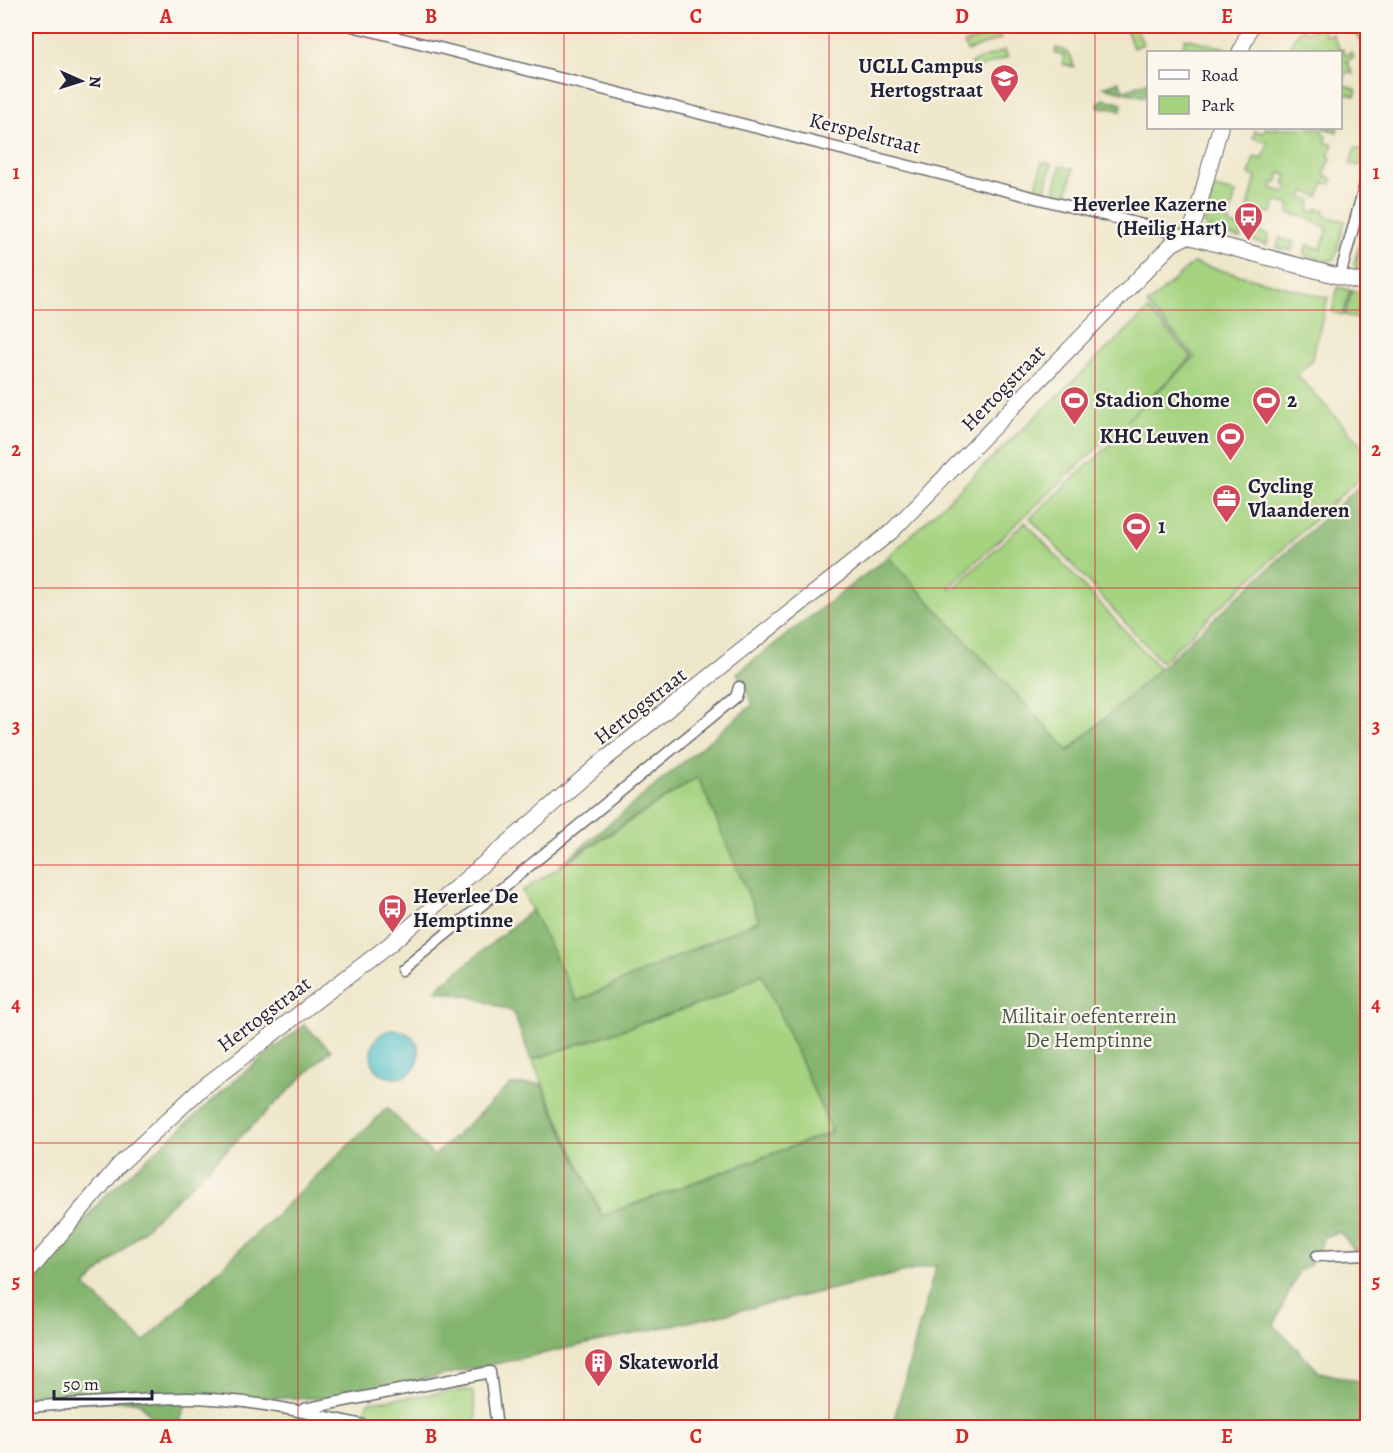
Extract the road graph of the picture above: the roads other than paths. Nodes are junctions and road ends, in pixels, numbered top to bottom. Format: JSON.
{"nodes":[{"id":1,"x":352,"y":26,"type":"edge"},
{"id":2,"x":1251,"y":26,"type":"edge"},
{"id":3,"x":1240,"y":51,"type":"edge"},
{"id":4,"x":1220,"y":129,"type":"edge"},
{"id":5,"x":1368,"y":173,"type":"edge"},
{"id":6,"x":1187,"y":236,"type":"junction"},
{"id":7,"x":1340,"y":276,"type":"junction"},
{"id":8,"x":1368,"y":284,"type":"edge"},
{"id":9,"x":739,"y":687,"type":"dead end"},
{"id":10,"x":402,"y":970,"type":"dead end"},
{"id":11,"x":1368,"y":1254,"type":"edge"},
{"id":12,"x":1317,"y":1256,"type":"dead end"},
{"id":13,"x":26,"y":1275,"type":"edge"},
{"id":14,"x":26,"y":1407,"type":"edge"},
{"id":15,"x":298,"y":1411,"type":"junction"},
{"id":16,"x":376,"y":1428,"type":"edge"},
{"id":17,"x":497,"y":1428,"type":"edge"}],
"edges":[{"from":1,"to":6,"type":"street","name":"Kerspelstraat"},
{"from":2,"to":3,"type":"street"},
{"from":4,"to":6,"type":"street"},
{"from":5,"to":7,"type":"street"},
{"from":6,"to":7,"type":"street","name":"Kerspelstraat"},
{"from":6,"to":13,"type":"street","name":"Hertogstraat"},
{"from":7,"to":8,"type":"street","name":"Kerspelstraat"},
{"from":9,"to":10,"type":"street"},
{"from":11,"to":12,"type":"street"},
{"from":14,"to":15,"type":"street"},
{"from":15,"to":16,"type":"street"},
{"from":15,"to":17,"type":"street"}]}
